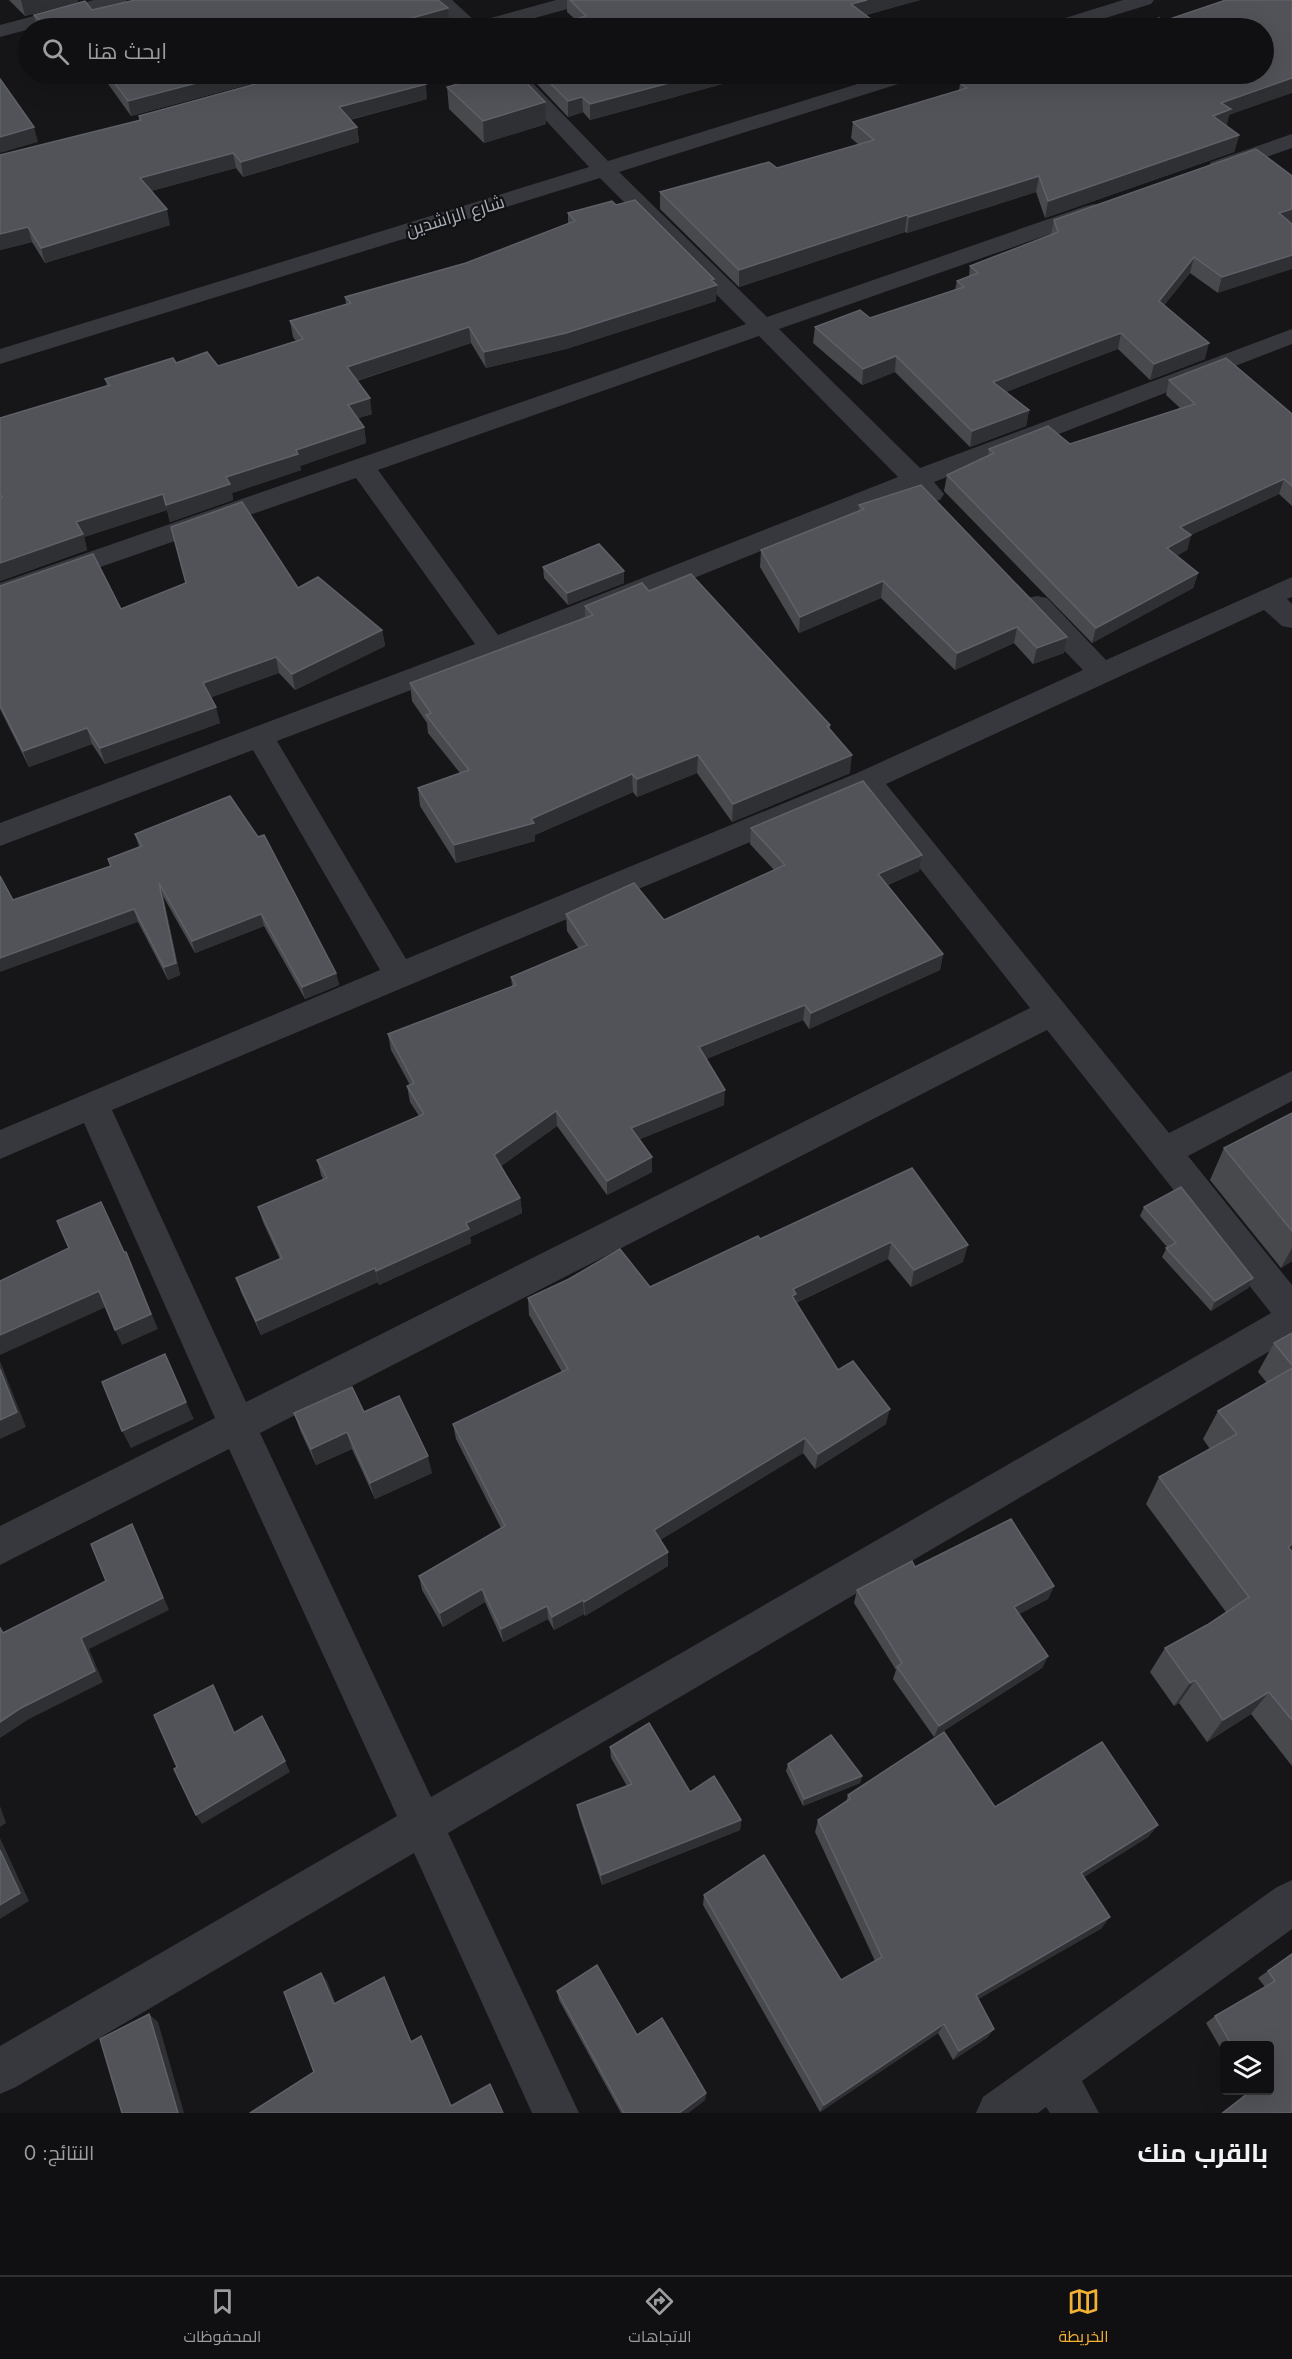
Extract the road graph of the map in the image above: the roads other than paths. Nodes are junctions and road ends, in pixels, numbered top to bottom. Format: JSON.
{"nodes":[{"id":1,"x":117,"y":0,"type":"edge"},
{"id":2,"x":440,"y":0,"type":"edge"},
{"id":3,"x":579,"y":0,"type":"edge"},
{"id":4,"x":1144,"y":0,"type":"edge"},
{"id":5,"x":49,"y":18,"type":"edge"},
{"id":6,"x":459,"y":18,"type":"edge"},
{"id":7,"x":513,"y":18,"type":"edge"},
{"id":8,"x":1086,"y":18,"type":"edge"},
{"id":9,"x":18,"y":26,"type":"edge"},
{"id":10,"x":0,"y":31,"type":"edge"},
{"id":11,"x":523,"y":84,"type":"edge"},
{"id":12,"x":878,"y":84,"type":"edge"},
{"id":13,"x":1292,"y":141,"type":"edge"},
{"id":14,"x":604,"y":169,"type":"junction"},
{"id":15,"x":1195,"y":175,"type":"edge"},
{"id":16,"x":1119,"y":202,"type":"edge"},
{"id":17,"x":763,"y":328,"type":"junction"},
{"id":18,"x":1292,"y":336,"type":"edge"},
{"id":19,"x":0,"y":357,"type":"edge"},
{"id":20,"x":362,"y":467,"type":"junction"},
{"id":21,"x":916,"y":479,"type":"junction"},
{"id":22,"x":949,"y":513,"type":"edge"},
{"id":23,"x":1021,"y":589,"type":"edge"},
{"id":24,"x":1280,"y":592,"type":"edge"},
{"id":25,"x":0,"y":593,"type":"edge"},
{"id":26,"x":1292,"y":619,"type":"edge"},
{"id":27,"x":493,"y":648,"type":"junction"},
{"id":28,"x":1102,"y":673,"type":"junction"},
{"id":29,"x":260,"y":737,"type":"junction"},
{"id":30,"x":867,"y":781,"type":"junction"},
{"id":31,"x":0,"y":835,"type":"edge"},
{"id":32,"x":400,"y":977,"type":"junction"},
{"id":33,"x":1052,"y":1012,"type":"junction"},
{"id":34,"x":1292,"y":1085,"type":"edge"},
{"id":35,"x":92,"y":1104,"type":"junction"},
{"id":36,"x":0,"y":1145,"type":"edge"},
{"id":37,"x":1163,"y":1153,"type":"junction"},
{"id":38,"x":1292,"y":1312,"type":"edge"},
{"id":39,"x":1292,"y":1319,"type":"edge"},
{"id":40,"x":238,"y":1426,"type":"junction"},
{"id":41,"x":0,"y":1546,"type":"edge"},
{"id":42,"x":424,"y":1826,"type":"junction"},
{"id":43,"x":1292,"y":1902,"type":"edge"},
{"id":44,"x":0,"y":2071,"type":"edge"},
{"id":45,"x":1053,"y":2075,"type":"junction"},
{"id":46,"x":556,"y":2113,"type":"edge"},
{"id":47,"x":999,"y":2113,"type":"edge"},
{"id":48,"x":1076,"y":2113,"type":"edge"}],
"edges":[{"from":1,"to":5,"type":"street"},
{"from":2,"to":6,"type":"street"},
{"from":3,"to":7,"type":"street"},
{"from":4,"to":8,"type":"street"},
{"from":9,"to":10,"type":"street"},
{"from":11,"to":14,"type":"street"},
{"from":12,"to":14,"type":"street","name":"شارع الراشدين"},
{"from":13,"to":15,"type":"street"},
{"from":14,"to":17,"type":"street"},
{"from":14,"to":19,"type":"street","name":"شارع الراشدين"},
{"from":16,"to":17,"type":"street"},
{"from":17,"to":20,"type":"street"},
{"from":17,"to":21,"type":"street"},
{"from":18,"to":21,"type":"street"},
{"from":20,"to":25,"type":"street"},
{"from":20,"to":27,"type":"street"},
{"from":21,"to":22,"type":"street"},
{"from":21,"to":27,"type":"street"},
{"from":23,"to":28,"type":"street"},
{"from":24,"to":26,"type":"street"},
{"from":24,"to":28,"type":"street"},
{"from":27,"to":29,"type":"street"},
{"from":28,"to":30,"type":"street"},
{"from":29,"to":31,"type":"street"},
{"from":29,"to":32,"type":"street"},
{"from":30,"to":32,"type":"street"},
{"from":30,"to":33,"type":"street"},
{"from":32,"to":35,"type":"street"},
{"from":33,"to":37,"type":"street"},
{"from":33,"to":40,"type":"street"},
{"from":34,"to":37,"type":"street"},
{"from":35,"to":36,"type":"street"},
{"from":35,"to":40,"type":"street"},
{"from":37,"to":38,"type":"street"},
{"from":39,"to":42,"type":"street"},
{"from":40,"to":41,"type":"street"},
{"from":40,"to":42,"type":"street"},
{"from":42,"to":44,"type":"street"},
{"from":42,"to":46,"type":"street"},
{"from":43,"to":45,"type":"street"},
{"from":45,"to":47,"type":"street"},
{"from":45,"to":48,"type":"street"}]}
